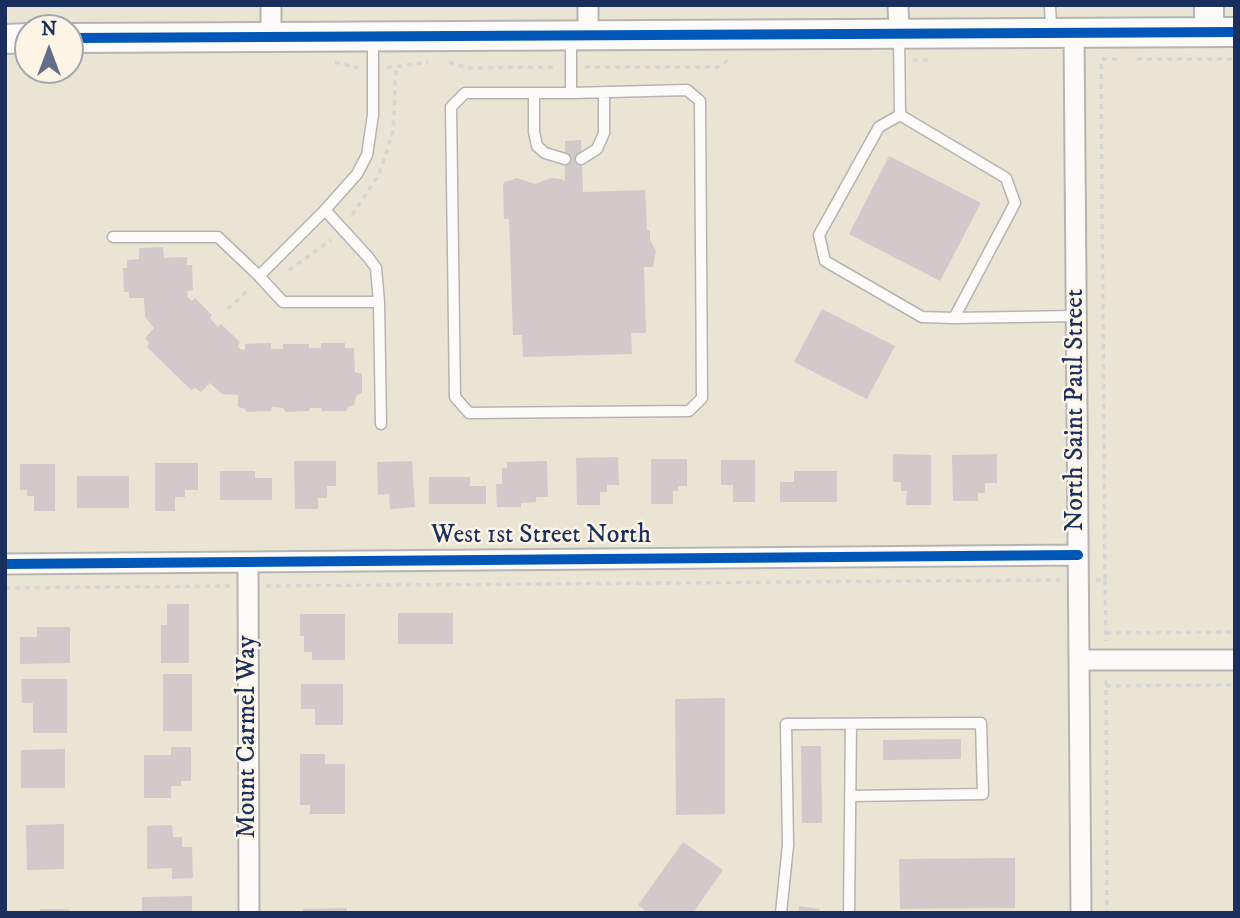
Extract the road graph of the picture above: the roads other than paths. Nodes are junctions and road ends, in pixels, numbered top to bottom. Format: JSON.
{"nodes":[{"id":1,"x":271,"y":5,"type":"edge"},
{"id":2,"x":588,"y":5,"type":"edge"},
{"id":3,"x":898,"y":5,"type":"edge"},
{"id":4,"x":1050,"y":5,"type":"edge"},
{"id":5,"x":1218,"y":23,"type":"edge"},
{"id":6,"x":1062,"y":33,"type":"junction"},
{"id":7,"x":899,"y":34,"type":"junction"},
{"id":8,"x":580,"y":36,"type":"junction"},
{"id":9,"x":271,"y":37,"type":"junction"},
{"id":10,"x":373,"y":37,"type":"junction"},
{"id":11,"x":84,"y":38,"type":"edge"},
{"id":12,"x":534,"y":93,"type":"junction"},
{"id":13,"x":571,"y":93,"type":"junction"},
{"id":14,"x":604,"y":93,"type":"junction"},
{"id":15,"x":900,"y":115,"type":"junction"},
{"id":16,"x":565,"y":159,"type":"dead end"},
{"id":17,"x":581,"y":159,"type":"dead end"},
{"id":18,"x":325,"y":210,"type":"junction"},
{"id":19,"x":113,"y":237,"type":"dead end"},
{"id":20,"x":259,"y":276,"type":"junction"},
{"id":21,"x":379,"y":302,"type":"junction"},
{"id":22,"x":1076,"y":316,"type":"junction"},
{"id":23,"x":954,"y":318,"type":"junction"},
{"id":24,"x":381,"y":424,"type":"dead end"},
{"id":25,"x":1078,"y":555,"type":"junction"},
{"id":26,"x":248,"y":562,"type":"junction"},
{"id":27,"x":5,"y":564,"type":"edge"},
{"id":28,"x":1079,"y":660,"type":"junction"},
{"id":29,"x":1235,"y":660,"type":"edge"},
{"id":30,"x":851,"y":724,"type":"junction"},
{"id":31,"x":850,"y":796,"type":"junction"},
{"id":32,"x":250,"y":913,"type":"edge"},
{"id":33,"x":781,"y":913,"type":"edge"},
{"id":34,"x":849,"y":913,"type":"edge"},
{"id":35,"x":1081,"y":913,"type":"edge"}],
"edges":[{"from":1,"to":9,"type":"street"},
{"from":2,"to":8,"type":"street"},
{"from":3,"to":7,"type":"street"},
{"from":4,"to":6,"type":"lane"},
{"from":5,"to":6,"type":"street"},
{"from":6,"to":7,"type":"street"},
{"from":6,"to":22,"type":"street","name":"North Saint Paul Street"},
{"from":7,"to":8,"type":"street"},
{"from":7,"to":15,"type":"lane"},
{"from":8,"to":10,"type":"street"},
{"from":8,"to":13,"type":"lane"},
{"from":9,"to":10,"type":"street"},
{"from":9,"to":11,"type":"street"},
{"from":10,"to":18,"type":"lane"},
{"from":12,"to":13,"type":"lane"},
{"from":12,"to":14,"type":"lane"},
{"from":12,"to":16,"type":"lane"},
{"from":13,"to":14,"type":"lane"},
{"from":14,"to":17,"type":"lane"},
{"from":15,"to":23,"type":"lane"},
{"from":15,"to":23,"type":"lane"},
{"from":18,"to":20,"type":"lane"},
{"from":18,"to":21,"type":"lane"},
{"from":19,"to":20,"type":"lane"},
{"from":20,"to":21,"type":"lane"},
{"from":21,"to":24,"type":"lane"},
{"from":22,"to":23,"type":"lane"},
{"from":22,"to":25,"type":"street","name":"North Saint Paul Street"},
{"from":25,"to":26,"type":"street","name":"West 1st Street North"},
{"from":25,"to":28,"type":"street","name":"North Saint Paul Street"},
{"from":26,"to":27,"type":"street","name":"West 1st Street North"},
{"from":26,"to":32,"type":"street","name":"Mount Carmel Way"},
{"from":28,"to":29,"type":"street"},
{"from":28,"to":35,"type":"street","name":"North Saint Paul Street"},
{"from":30,"to":31,"type":"lane"},
{"from":30,"to":31,"type":"lane"},
{"from":30,"to":33,"type":"lane"},
{"from":31,"to":34,"type":"lane"}]}
